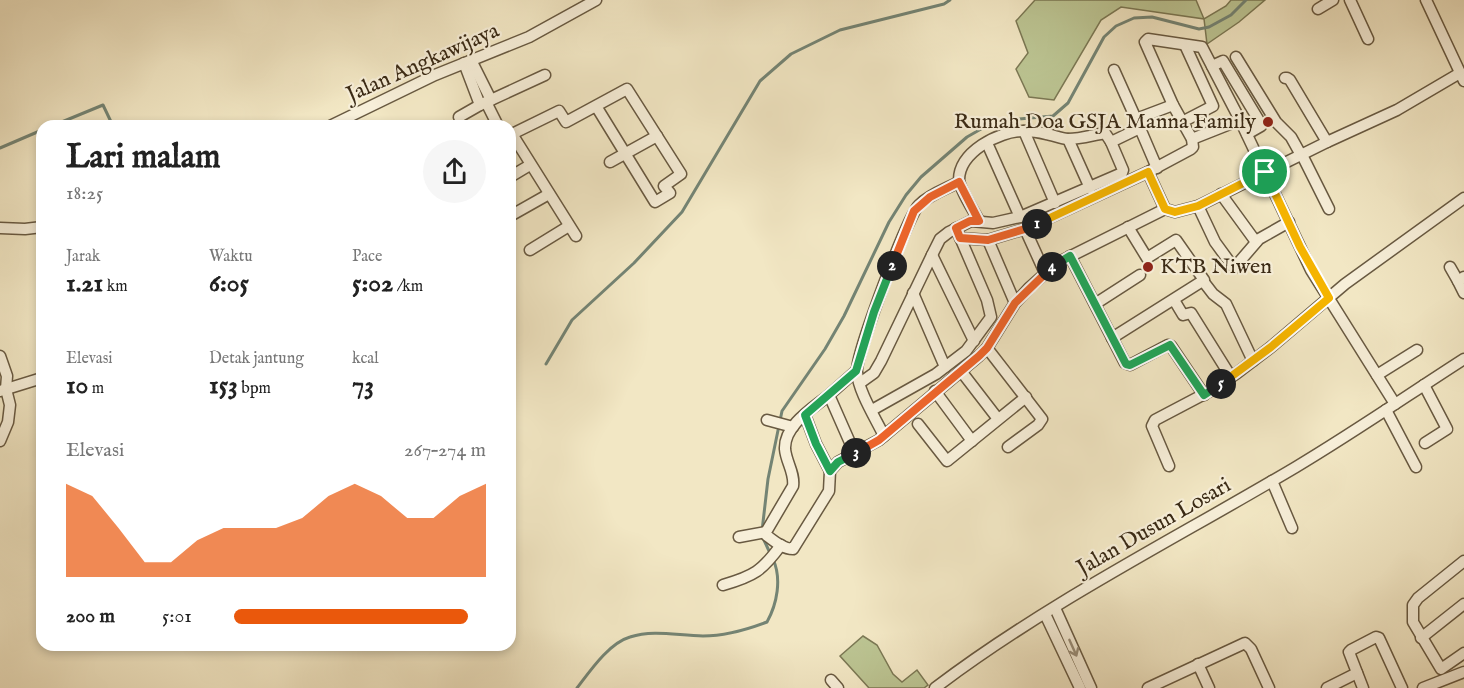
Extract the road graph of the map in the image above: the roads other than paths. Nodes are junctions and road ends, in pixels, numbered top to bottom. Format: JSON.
{"nodes":[{"id":1,"x":596,"y":0,"type":"edge"},
{"id":2,"x":1333,"y":0,"type":"edge"},
{"id":3,"x":1350,"y":0,"type":"edge"},
{"id":4,"x":1426,"y":0,"type":"edge"},
{"id":5,"x":1318,"y":9,"type":"dead end"},
{"id":6,"x":1368,"y":39,"type":"dead end"},
{"id":7,"x":1185,"y":45,"type":"junction"},
{"id":8,"x":1236,"y":57,"type":"dead end"},
{"id":9,"x":467,"y":62,"type":"junction"},
{"id":10,"x":1212,"y":66,"type":"junction"},
{"id":11,"x":1461,"y":69,"type":"edge"},
{"id":12,"x":1114,"y":70,"type":"dead end"},
{"id":13,"x":545,"y":75,"type":"dead end"},
{"id":14,"x":1285,"y":78,"type":"dead end"},
{"id":15,"x":486,"y":103,"type":"junction"},
{"id":16,"x":1173,"y":105,"type":"junction"},
{"id":17,"x":596,"y":106,"type":"junction"},
{"id":18,"x":459,"y":117,"type":"dead end"},
{"id":19,"x":342,"y":120,"type":"edge"},
{"id":20,"x":495,"y":120,"type":"edge"},
{"id":21,"x":1240,"y":120,"type":"junction"},
{"id":22,"x":1182,"y":122,"type":"junction"},
{"id":23,"x":1138,"y":123,"type":"junction"},
{"id":24,"x":1024,"y":131,"type":"junction"},
{"id":25,"x":516,"y":132,"type":"edge"},
{"id":26,"x":1247,"y":134,"type":"junction"},
{"id":27,"x":657,"y":136,"type":"junction"},
{"id":28,"x":1068,"y":139,"type":"junction"},
{"id":29,"x":1192,"y":139,"type":"junction"},
{"id":30,"x":516,"y":142,"type":"edge"},
{"id":31,"x":987,"y":142,"type":"junction"},
{"id":32,"x":1111,"y":142,"type":"junction"},
{"id":33,"x":1327,"y":142,"type":"junction"},
{"id":34,"x":625,"y":153,"type":"junction"},
{"id":35,"x":1301,"y":155,"type":"junction"},
{"id":36,"x":610,"y":162,"type":"dead end"},
{"id":37,"x":530,"y":165,"type":"junction"},
{"id":38,"x":1153,"y":170,"type":"junction"},
{"id":39,"x":1265,"y":172,"type":"junction"},
{"id":40,"x":516,"y":173,"type":"edge"},
{"id":41,"x":959,"y":182,"type":"junction"},
{"id":42,"x":1090,"y":188,"type":"junction"},
{"id":43,"x":549,"y":194,"type":"junction"},
{"id":44,"x":1221,"y":194,"type":"junction"},
{"id":45,"x":1464,"y":198,"type":"edge"},
{"id":46,"x":1055,"y":203,"type":"junction"},
{"id":47,"x":1198,"y":206,"type":"junction"},
{"id":48,"x":1165,"y":209,"type":"junction"},
{"id":49,"x":1329,"y":209,"type":"dead end"},
{"id":50,"x":516,"y":213,"type":"edge"},
{"id":51,"x":1020,"y":218,"type":"junction"},
{"id":52,"x":979,"y":221,"type":"junction"},
{"id":53,"x":1289,"y":222,"type":"junction"},
{"id":54,"x":569,"y":226,"type":"junction"},
{"id":55,"x":1128,"y":227,"type":"junction"},
{"id":56,"x":0,"y":228,"type":"edge"},
{"id":57,"x":36,"y":228,"type":"edge"},
{"id":58,"x":1025,"y":229,"type":"junction"},
{"id":59,"x":958,"y":233,"type":"junction"},
{"id":60,"x":576,"y":236,"type":"dead end"},
{"id":61,"x":988,"y":240,"type":"junction"},
{"id":62,"x":1256,"y":242,"type":"junction"},
{"id":63,"x":530,"y":250,"type":"dead end"},
{"id":64,"x":932,"y":255,"type":"junction"},
{"id":65,"x":1070,"y":256,"type":"junction"},
{"id":66,"x":1450,"y":267,"type":"dead end"},
{"id":67,"x":1045,"y":273,"type":"junction"},
{"id":68,"x":1140,"y":275,"type":"dead end"},
{"id":69,"x":1461,"y":279,"type":"edge"},
{"id":70,"x":1203,"y":281,"type":"junction"},
{"id":71,"x":913,"y":293,"type":"junction"},
{"id":72,"x":1464,"y":293,"type":"edge"},
{"id":73,"x":1329,"y":298,"type":"junction"},
{"id":74,"x":1174,"y":300,"type":"junction"},
{"id":75,"x":1015,"y":303,"type":"junction"},
{"id":76,"x":1095,"y":304,"type":"junction"},
{"id":77,"x":1112,"y":338,"type":"junction"},
{"id":78,"x":974,"y":341,"type":"junction"},
{"id":79,"x":987,"y":348,"type":"junction"},
{"id":80,"x":1417,"y":350,"type":"dead end"},
{"id":81,"x":0,"y":356,"type":"edge"},
{"id":82,"x":1464,"y":359,"type":"edge"},
{"id":83,"x":1253,"y":361,"type":"junction"},
{"id":84,"x":945,"y":367,"type":"junction"},
{"id":85,"x":856,"y":371,"type":"junction"},
{"id":86,"x":961,"y":371,"type":"junction"},
{"id":87,"x":1377,"y":375,"type":"junction"},
{"id":88,"x":1231,"y":377,"type":"junction"},
{"id":89,"x":36,"y":380,"type":"edge"},
{"id":90,"x":860,"y":383,"type":"junction"},
{"id":91,"x":1424,"y":385,"type":"junction"},
{"id":92,"x":2,"y":388,"type":"edge"},
{"id":93,"x":935,"y":391,"type":"junction"},
{"id":94,"x":829,"y":395,"type":"junction"},
{"id":95,"x":1204,"y":395,"type":"junction"},
{"id":96,"x":1026,"y":397,"type":"junction"},
{"id":97,"x":1391,"y":407,"type":"junction"},
{"id":98,"x":872,"y":410,"type":"junction"},
{"id":99,"x":805,"y":415,"type":"junction"},
{"id":100,"x":998,"y":419,"type":"junction"},
{"id":101,"x":769,"y":421,"type":"dead end"},
{"id":102,"x":918,"y":424,"type":"dead end"},
{"id":103,"x":789,"y":426,"type":"junction"},
{"id":104,"x":884,"y":436,"type":"junction"},
{"id":105,"x":0,"y":441,"type":"edge"},
{"id":106,"x":972,"y":441,"type":"junction"},
{"id":107,"x":1425,"y":442,"type":"dead end"},
{"id":108,"x":1008,"y":447,"type":"dead end"},
{"id":109,"x":855,"y":453,"type":"junction"},
{"id":110,"x":1169,"y":466,"type":"dead end"},
{"id":111,"x":1416,"y":467,"type":"dead end"},
{"id":112,"x":830,"y":471,"type":"junction"},
{"id":113,"x":1272,"y":481,"type":"junction"},
{"id":114,"x":1292,"y":528,"type":"dead end"},
{"id":115,"x":762,"y":532,"type":"junction"},
{"id":116,"x":740,"y":537,"type":"dead end"},
{"id":117,"x":781,"y":545,"type":"junction"},
{"id":118,"x":1464,"y":561,"type":"edge"},
{"id":119,"x":723,"y":585,"type":"dead end"},
{"id":120,"x":1464,"y":604,"type":"edge"},
{"id":121,"x":1050,"y":611,"type":"junction"},
{"id":122,"x":1421,"y":638,"type":"junction"},
{"id":123,"x":1462,"y":658,"type":"edge"},
{"id":124,"x":1198,"y":664,"type":"junction"},
{"id":125,"x":1464,"y":672,"type":"edge"},
{"id":126,"x":1357,"y":673,"type":"junction"},
{"id":127,"x":1443,"y":674,"type":"junction"},
{"id":128,"x":1155,"y":687,"type":"edge"},
{"id":129,"x":935,"y":688,"type":"edge"},
{"id":130,"x":1080,"y":688,"type":"edge"},
{"id":131,"x":1091,"y":688,"type":"edge"},
{"id":132,"x":1209,"y":688,"type":"edge"},
{"id":133,"x":1269,"y":688,"type":"edge"},
{"id":134,"x":1327,"y":688,"type":"edge"},
{"id":135,"x":1363,"y":688,"type":"edge"},
{"id":136,"x":1402,"y":688,"type":"edge"},
{"id":137,"x":1423,"y":688,"type":"edge"}],
"edges":[{"from":1,"to":9,"type":"street","name":"Jalan Angkawijaya"},
{"from":2,"to":5,"type":"street"},
{"from":3,"to":6,"type":"street"},
{"from":4,"to":11,"type":"street"},
{"from":7,"to":10,"type":"street"},
{"from":7,"to":16,"type":"street"},
{"from":7,"to":22,"type":"street"},
{"from":8,"to":35,"type":"street"},
{"from":9,"to":15,"type":"street"},
{"from":9,"to":19,"type":"street","name":"Jalan Angkawijaya"},
{"from":10,"to":21,"type":"street"},
{"from":10,"to":26,"type":"street"},
{"from":11,"to":33,"type":"street"},
{"from":12,"to":23,"type":"street"},
{"from":13,"to":15,"type":"street"},
{"from":14,"to":33,"type":"street"},
{"from":15,"to":18,"type":"street"},
{"from":15,"to":20,"type":"street"},
{"from":16,"to":22,"type":"street"},
{"from":16,"to":23,"type":"street"},
{"from":17,"to":25,"type":"street"},
{"from":17,"to":27,"type":"street"},
{"from":17,"to":34,"type":"street"},
{"from":21,"to":26,"type":"street"},
{"from":21,"to":29,"type":"street"},
{"from":22,"to":29,"type":"street"},
{"from":23,"to":32,"type":"street"},
{"from":23,"to":38,"type":"street"},
{"from":24,"to":28,"type":"street"},
{"from":24,"to":31,"type":"street"},
{"from":24,"to":46,"type":"street"},
{"from":26,"to":39,"type":"street"},
{"from":27,"to":34,"type":"street"},
{"from":27,"to":34,"type":"street"},
{"from":28,"to":32,"type":"street"},
{"from":28,"to":42,"type":"street"},
{"from":29,"to":38,"type":"street"},
{"from":30,"to":37,"type":"street"},
{"from":31,"to":41,"type":"street"},
{"from":31,"to":51,"type":"street"},
{"from":32,"to":42,"type":"street"},
{"from":33,"to":35,"type":"street"},
{"from":34,"to":36,"type":"street"},
{"from":35,"to":39,"type":"street"},
{"from":35,"to":49,"type":"street"},
{"from":37,"to":40,"type":"street"},
{"from":37,"to":43,"type":"street"},
{"from":38,"to":48,"type":"street"},
{"from":38,"to":58,"type":"street"},
{"from":39,"to":44,"type":"street"},
{"from":39,"to":53,"type":"street"},
{"from":41,"to":52,"type":"street"},
{"from":41,"to":85,"type":"street"},
{"from":42,"to":46,"type":"street"},
{"from":43,"to":50,"type":"street"},
{"from":43,"to":54,"type":"street"},
{"from":44,"to":47,"type":"street"},
{"from":44,"to":62,"type":"street"},
{"from":45,"to":73,"type":"street"},
{"from":46,"to":51,"type":"street"},
{"from":47,"to":48,"type":"street"},
{"from":47,"to":62,"type":"street"},
{"from":48,"to":55,"type":"street"},
{"from":51,"to":52,"type":"street"},
{"from":52,"to":59,"type":"street"},
{"from":53,"to":62,"type":"street"},
{"from":53,"to":73,"type":"street"},
{"from":54,"to":60,"type":"street"},
{"from":54,"to":63,"type":"street"},
{"from":55,"to":65,"type":"street"},
{"from":55,"to":70,"type":"street"},
{"from":56,"to":57,"type":"street"},
{"from":58,"to":61,"type":"street"},
{"from":58,"to":67,"type":"street"},
{"from":59,"to":61,"type":"street"},
{"from":59,"to":64,"type":"street"},
{"from":59,"to":78,"type":"street"},
{"from":61,"to":75,"type":"street"},
{"from":64,"to":71,"type":"street"},
{"from":64,"to":78,"type":"street"},
{"from":65,"to":67,"type":"street"},
{"from":65,"to":76,"type":"street"},
{"from":66,"to":69,"type":"street"},
{"from":67,"to":75,"type":"street"},
{"from":68,"to":76,"type":"street"},
{"from":69,"to":72,"type":"street"},
{"from":70,"to":74,"type":"street"},
{"from":70,"to":83,"type":"street"},
{"from":71,"to":84,"type":"street"},
{"from":71,"to":90,"type":"street"},
{"from":73,"to":83,"type":"street"},
{"from":73,"to":87,"type":"street"},
{"from":74,"to":77,"type":"street"},
{"from":74,"to":88,"type":"street"},
{"from":75,"to":79,"type":"street"},
{"from":76,"to":77,"type":"street"},
{"from":77,"to":95,"type":"street"},
{"from":78,"to":84,"type":"street"},
{"from":79,"to":86,"type":"street"},
{"from":79,"to":96,"type":"street"},
{"from":80,"to":87,"type":"street"},
{"from":81,"to":92,"type":"street"},
{"from":82,"to":91,"type":"street","name":"Jalan Dusun Losari"},
{"from":83,"to":88,"type":"street"},
{"from":84,"to":98,"type":"street"},
{"from":85,"to":90,"type":"street"},
{"from":85,"to":94,"type":"street"},
{"from":86,"to":93,"type":"street"},
{"from":86,"to":100,"type":"street"},
{"from":87,"to":97,"type":"street"},
{"from":88,"to":95,"type":"street"},
{"from":89,"to":92,"type":"street"},
{"from":90,"to":98,"type":"street"},
{"from":91,"to":97,"type":"street","name":"Jalan Dusun Losari"},
{"from":91,"to":107,"type":"street"},
{"from":92,"to":105,"type":"street"},
{"from":93,"to":104,"type":"street"},
{"from":93,"to":106,"type":"street"},
{"from":94,"to":99,"type":"street"},
{"from":94,"to":109,"type":"street"},
{"from":95,"to":110,"type":"street"},
{"from":96,"to":100,"type":"street"},
{"from":96,"to":108,"type":"street"},
{"from":97,"to":111,"type":"street"},
{"from":97,"to":113,"type":"street","name":"Jalan Dusun Losari"},
{"from":98,"to":104,"type":"street"},
{"from":99,"to":103,"type":"street"},
{"from":99,"to":112,"type":"street"},
{"from":100,"to":106,"type":"street"},
{"from":101,"to":103,"type":"street"},
{"from":102,"to":106,"type":"street"},
{"from":103,"to":115,"type":"street"},
{"from":104,"to":109,"type":"street"},
{"from":109,"to":112,"type":"street"},
{"from":112,"to":117,"type":"street"},
{"from":113,"to":114,"type":"street"},
{"from":113,"to":121,"type":"street","name":"Jalan Dusun Losari"},
{"from":115,"to":116,"type":"street"},
{"from":115,"to":117,"type":"street"},
{"from":117,"to":119,"type":"street"},
{"from":118,"to":122,"type":"street"},
{"from":120,"to":122,"type":"street"},
{"from":121,"to":129,"type":"street","name":"Jalan Dusun Losari"},
{"from":121,"to":130,"type":"street"},
{"from":121,"to":131,"type":"street","one_way":true},
{"from":122,"to":127,"type":"street"},
{"from":123,"to":127,"type":"street"},
{"from":124,"to":128,"type":"street"},
{"from":124,"to":132,"type":"street"},
{"from":124,"to":133,"type":"street"},
{"from":125,"to":127,"type":"street"},
{"from":126,"to":134,"type":"street"},
{"from":126,"to":135,"type":"street"},
{"from":126,"to":136,"type":"street"},
{"from":127,"to":137,"type":"street"}]}
